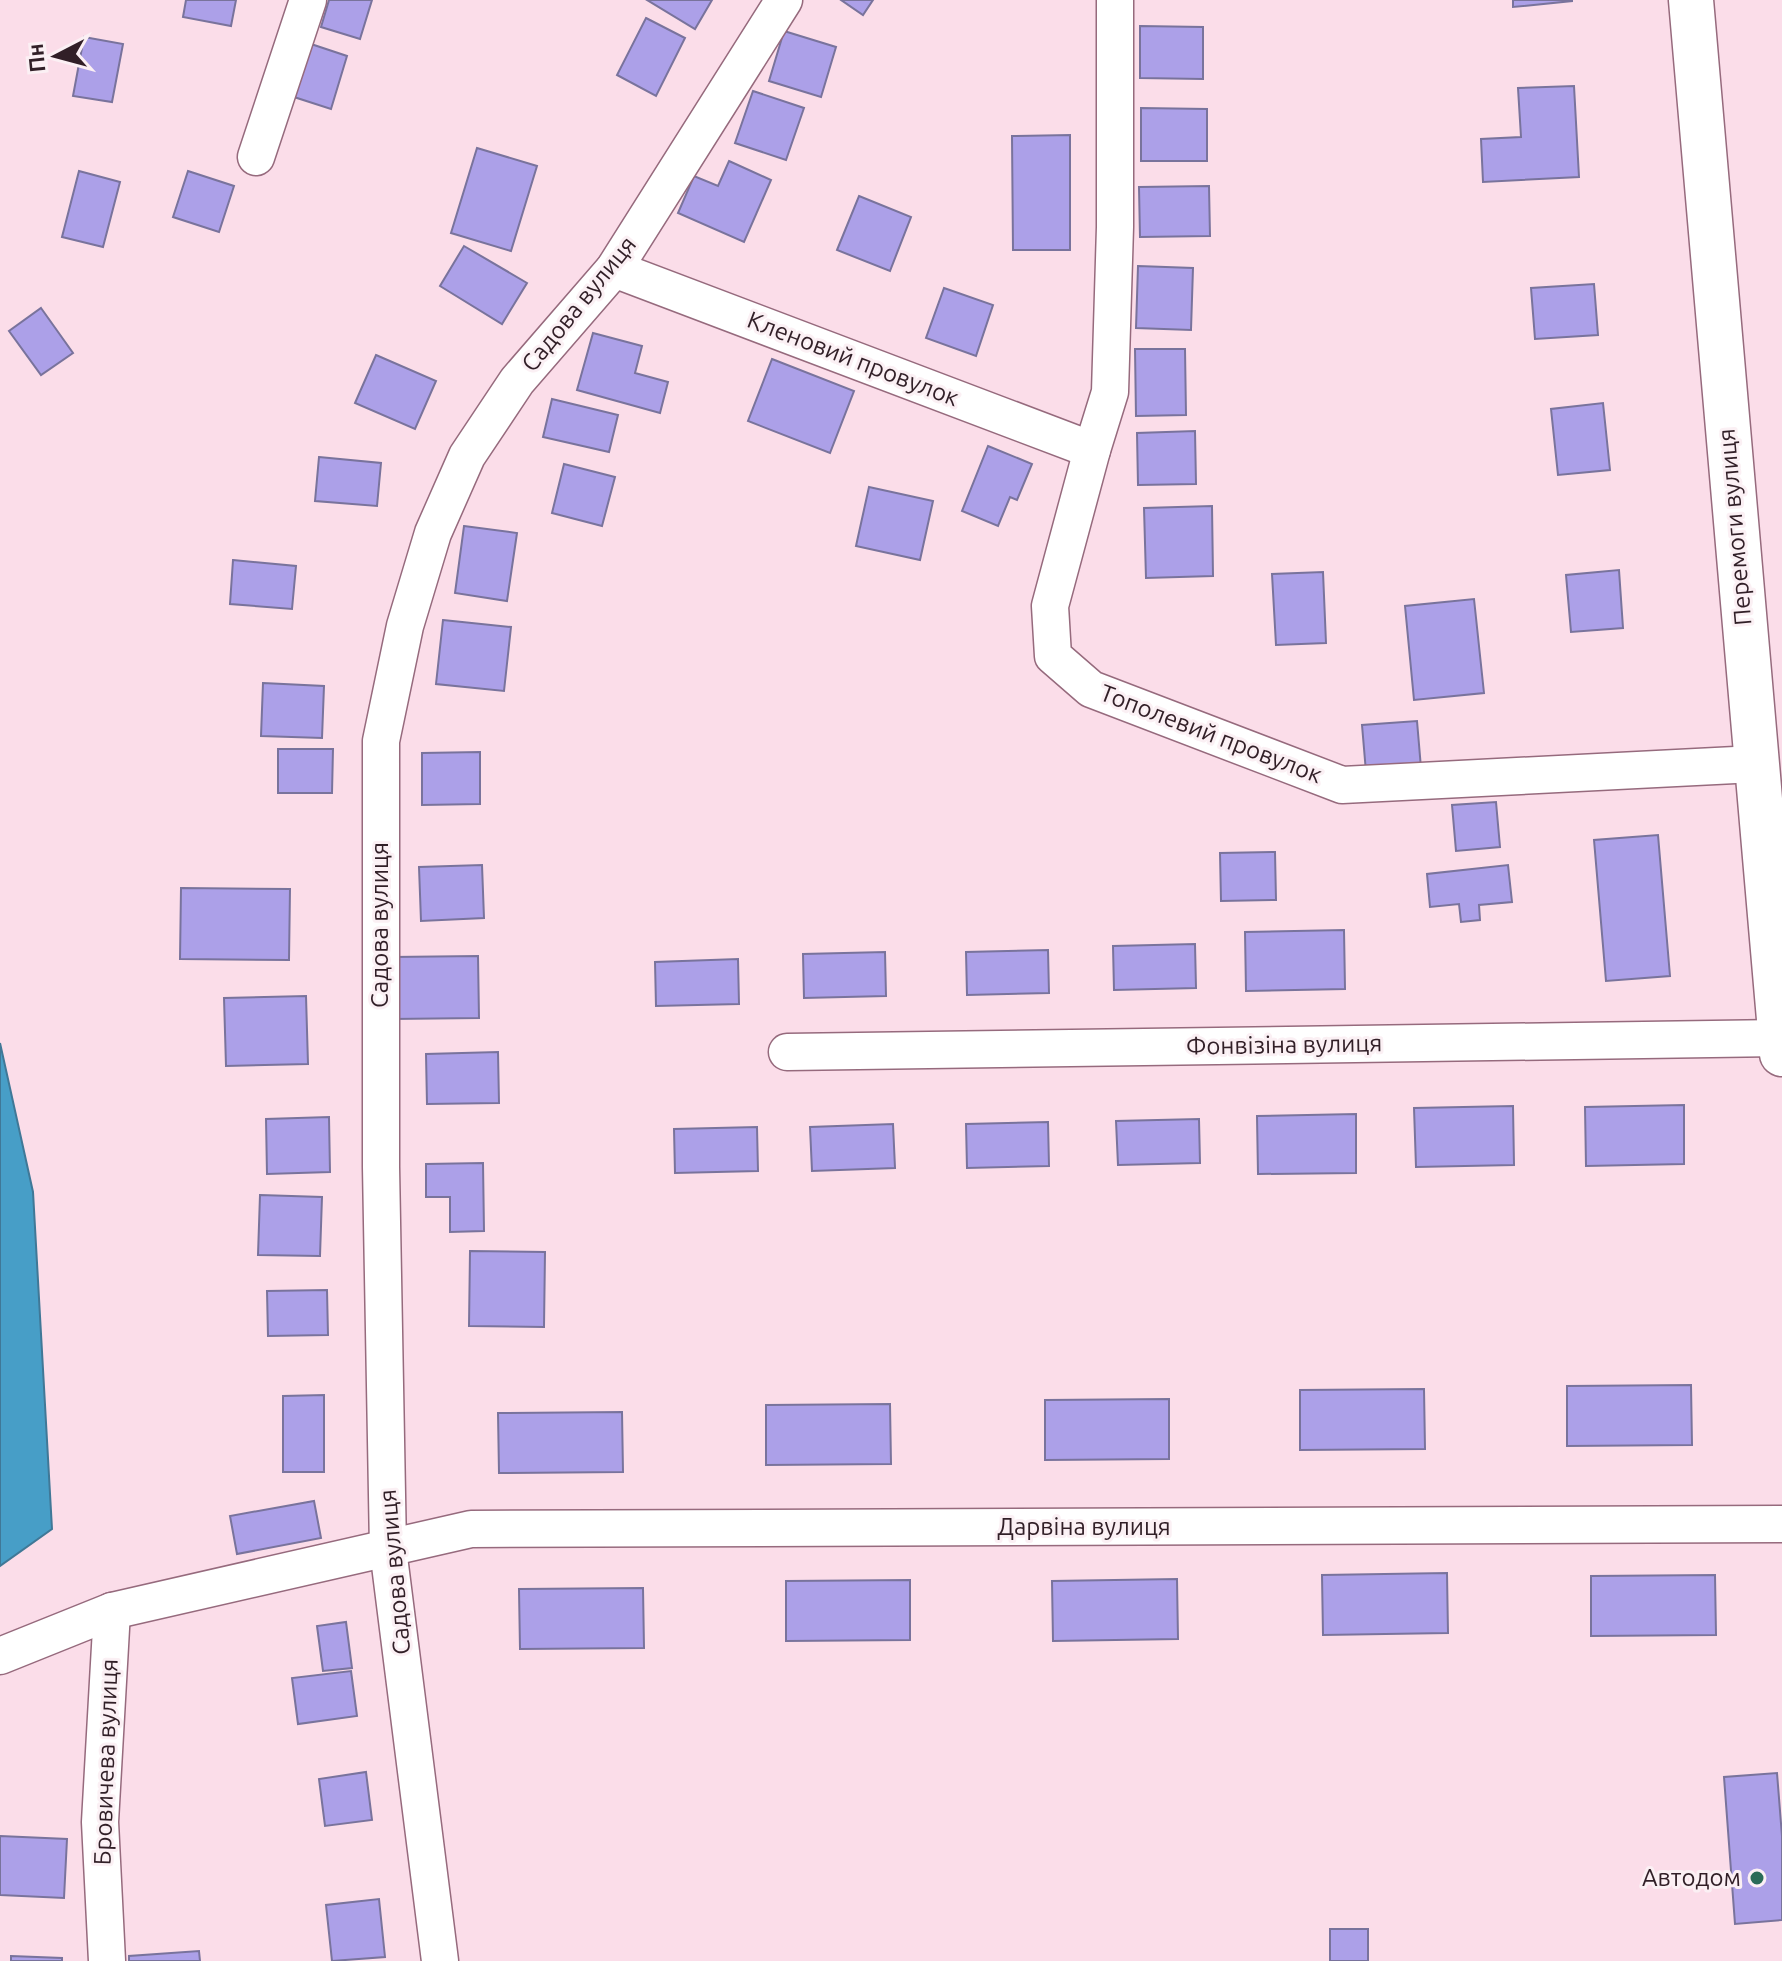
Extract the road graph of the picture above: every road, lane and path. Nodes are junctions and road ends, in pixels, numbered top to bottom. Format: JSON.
{"nodes":[{"id":1,"x":308,"y":0,"type":"edge"},
{"id":2,"x":784,"y":0,"type":"edge"},
{"id":3,"x":1115,"y":0,"type":"edge"},
{"id":4,"x":1691,"y":0,"type":"edge"},
{"id":5,"x":256,"y":157,"type":"dead end"},
{"id":6,"x":614,"y":269,"type":"junction"},
{"id":7,"x":1092,"y":450,"type":"junction"},
{"id":8,"x":1755,"y":764,"type":"junction"},
{"id":9,"x":1782,"y":1043,"type":"edge"},
{"id":10,"x":787,"y":1052,"type":"dead end"},
{"id":11,"x":1782,"y":1524,"type":"edge"},
{"id":12,"x":388,"y":1549,"type":"junction"},
{"id":13,"x":112,"y":1611,"type":"junction"},
{"id":14,"x":0,"y":1656,"type":"edge"},
{"id":15,"x":107,"y":1961,"type":"edge"},
{"id":16,"x":440,"y":1961,"type":"edge"}],
"edges":[{"from":1,"to":5,"type":"street"},
{"from":2,"to":6,"type":"street","name":"Садова вулиця"},
{"from":3,"to":7,"type":"street","name":"Тополевий провулок"},
{"from":4,"to":8,"type":"main road","name":"Перемоги вулиця"},
{"from":6,"to":7,"type":"street","name":"Кленовий провулок"},
{"from":6,"to":12,"type":"street","name":"Садова вулиця"},
{"from":7,"to":8,"type":"street","name":"Тополевий провулок"},
{"from":8,"to":9,"type":"main road","name":"Перемоги вулиця"},
{"from":9,"to":10,"type":"street","name":"Фонвізіна вулиця"},
{"from":11,"to":12,"type":"street","name":"Дарвіна вулиця"},
{"from":12,"to":13,"type":"street","name":"Дарвіна вулиця"},
{"from":12,"to":16,"type":"street","name":"Садова вулиця"},
{"from":13,"to":14,"type":"street","name":"Дарвіна вулиця"},
{"from":13,"to":15,"type":"street","name":"Бровичева вулиця"}]}
